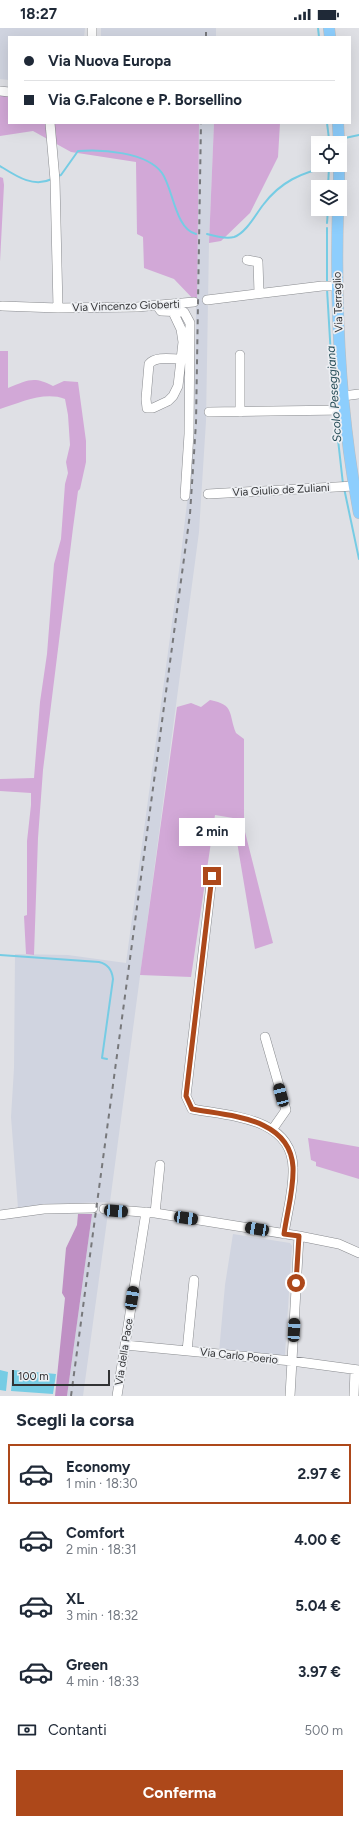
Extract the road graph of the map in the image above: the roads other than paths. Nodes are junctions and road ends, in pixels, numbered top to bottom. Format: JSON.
{"nodes":[{"id":1,"x":50,"y":124,"type":"edge"},
{"id":2,"x":338,"y":124,"type":"edge"},
{"id":3,"x":339,"y":136,"type":"edge"},
{"id":4,"x":337,"y":216,"type":"edge"},
{"id":5,"x":247,"y":260,"type":"dead end"},
{"id":6,"x":330,"y":286,"type":"junction"},
{"id":7,"x":259,"y":293,"type":"junction"},
{"id":8,"x":207,"y":300,"type":"dead end"},
{"id":9,"x":194,"y":302,"type":"dead end"},
{"id":10,"x":2,"y":306,"type":"dead end"},
{"id":11,"x":157,"y":306,"type":"junction"},
{"id":12,"x":58,"y":308,"type":"junction"},
{"id":13,"x":173,"y":312,"type":"junction"},
{"id":14,"x":240,"y":355,"type":"dead end"},
{"id":15,"x":180,"y":359,"type":"junction"},
{"id":16,"x":359,"y":394,"type":"edge"},
{"id":17,"x":343,"y":396,"type":"junction"},
{"id":18,"x":338,"y":410,"type":"junction"},
{"id":19,"x":209,"y":412,"type":"dead end"},
{"id":20,"x":240,"y":412,"type":"junction"},
{"id":21,"x":348,"y":487,"type":"junction"},
{"id":22,"x":208,"y":494,"type":"dead end"},
{"id":23,"x":185,"y":496,"type":"dead end"},
{"id":24,"x":359,"y":513,"type":"edge"},
{"id":25,"x":212,"y":876,"type":"dead end"},
{"id":26,"x":265,"y":1037,"type":"dead end"},
{"id":27,"x":272,"y":1130,"type":"junction"},
{"id":28,"x":160,"y":1165,"type":"dead end"},
{"id":29,"x":93,"y":1208,"type":"dead end"},
{"id":30,"x":104,"y":1209,"type":"dead end"},
{"id":31,"x":0,"y":1215,"type":"edge"},
{"id":32,"x":148,"y":1215,"type":"junction"},
{"id":33,"x":284,"y":1234,"type":"junction"},
{"id":34,"x":299,"y":1236,"type":"junction"},
{"id":35,"x":359,"y":1253,"type":"edge"},
{"id":36,"x":194,"y":1280,"type":"dead end"},
{"id":37,"x":125,"y":1345,"type":"junction"},
{"id":38,"x":187,"y":1351,"type":"junction"},
{"id":39,"x":292,"y":1361,"type":"junction"},
{"id":40,"x":357,"y":1370,"type":"edge"},
{"id":41,"x":117,"y":1396,"type":"edge"},
{"id":42,"x":290,"y":1396,"type":"edge"},
{"id":43,"x":354,"y":1396,"type":"edge"}],
"edges":[{"from":1,"to":12,"type":"street","name":"Via Vincenzo Gioberti"},
{"from":2,"to":3,"type":"main road"},
{"from":4,"to":6,"type":"main road","name":"Via Terraglio"},
{"from":5,"to":7,"type":"street"},
{"from":6,"to":7,"type":"street"},
{"from":6,"to":17,"type":"main road","name":"Via Terraglio"},
{"from":7,"to":8,"type":"street"},
{"from":9,"to":11,"type":"street","name":"Via Vincenzo Gioberti"},
{"from":10,"to":12,"type":"street","name":"Via Vincenzo Gioberti"},
{"from":11,"to":12,"type":"street","name":"Via Vincenzo Gioberti"},
{"from":11,"to":13,"type":"street"},
{"from":13,"to":15,"type":"street"},
{"from":13,"to":23,"type":"street"},
{"from":14,"to":20,"type":"street"},
{"from":15,"to":15,"type":"street"},
{"from":16,"to":17,"type":"street"},
{"from":17,"to":18,"type":"main road","name":"Via Terraglio"},
{"from":18,"to":20,"type":"street"},
{"from":18,"to":21,"type":"main road","name":"Via Terraglio"},
{"from":19,"to":20,"type":"street"},
{"from":21,"to":22,"type":"street","name":"Via Giulio de Zuliani"},
{"from":21,"to":24,"type":"main road","name":"Via Terraglio"},
{"from":25,"to":27,"type":"street"},
{"from":26,"to":27,"type":"street"},
{"from":27,"to":33,"type":"street"},
{"from":28,"to":32,"type":"street","name":"Via della Pace"},
{"from":29,"to":31,"type":"street"},
{"from":30,"to":32,"type":"street"},
{"from":32,"to":33,"type":"street"},
{"from":32,"to":37,"type":"street","name":"Via della Pace"},
{"from":33,"to":34,"type":"street"},
{"from":34,"to":35,"type":"street"},
{"from":34,"to":39,"type":"street"},
{"from":36,"to":38,"type":"street","name":"Via Carlo Poerio"},
{"from":37,"to":38,"type":"street","name":"Via Carlo Poerio"},
{"from":37,"to":41,"type":"street","name":"Via della Pace"},
{"from":38,"to":39,"type":"street","name":"Via Carlo Poerio"},
{"from":39,"to":40,"type":"street","name":"Via Carlo Poerio"},
{"from":39,"to":42,"type":"street"},
{"from":40,"to":43,"type":"street"}]}
